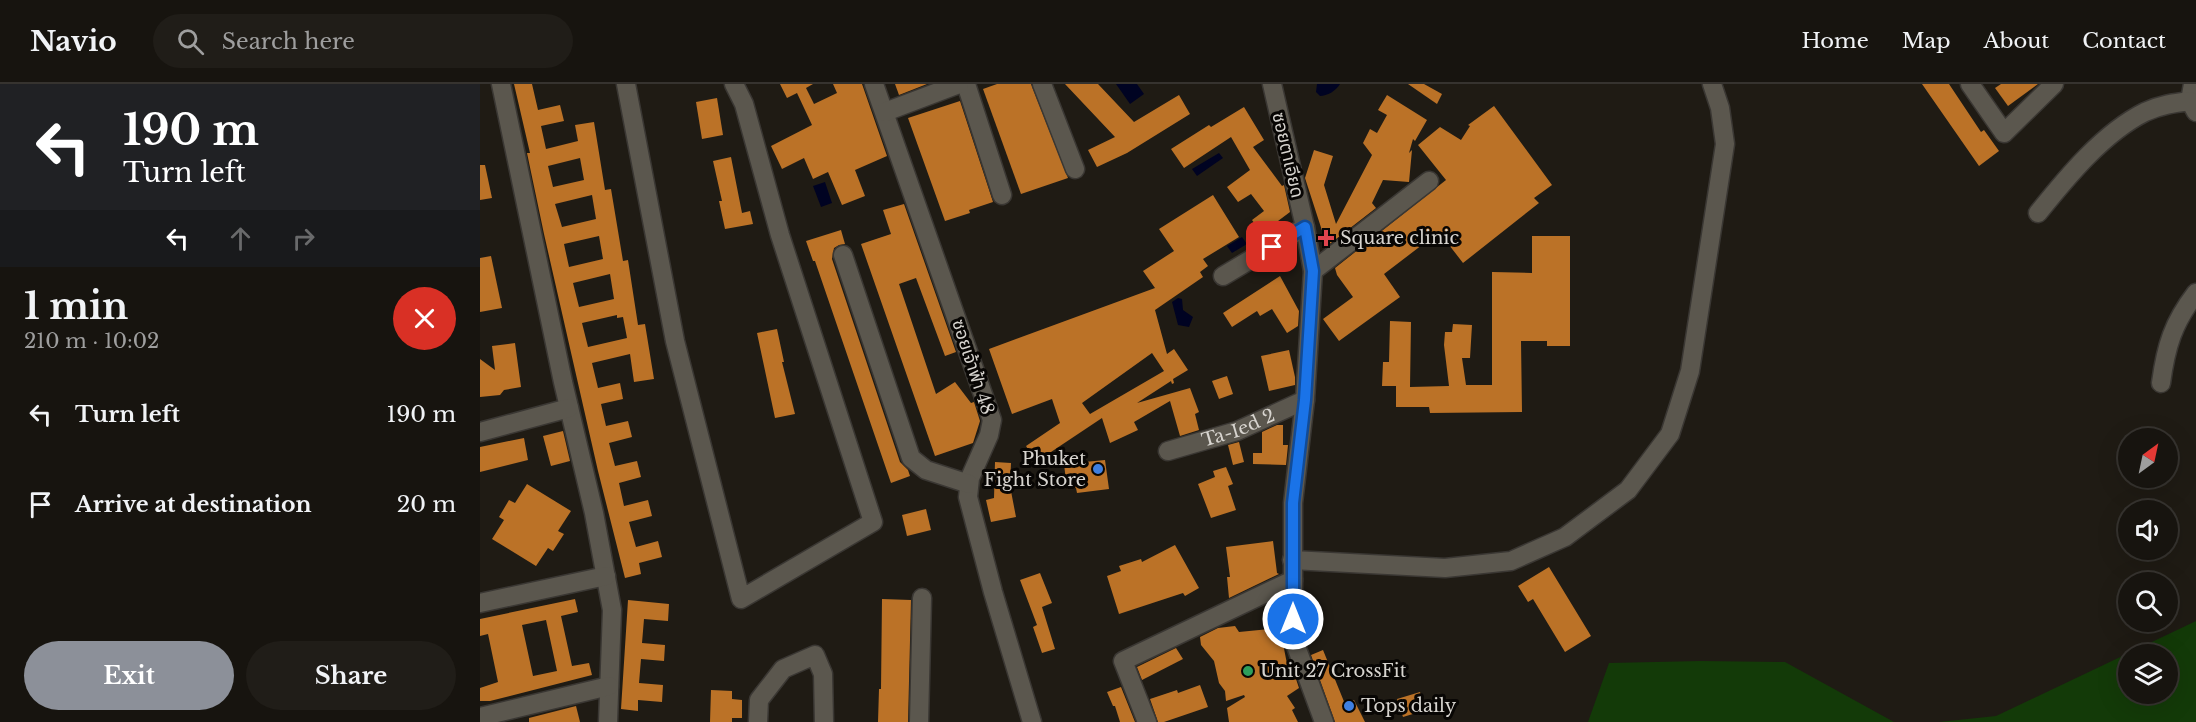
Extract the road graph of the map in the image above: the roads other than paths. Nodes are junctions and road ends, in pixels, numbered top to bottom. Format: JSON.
{"nodes":[{"id":1,"x":501,"y":84,"type":"edge"},
{"id":2,"x":626,"y":84,"type":"edge"},
{"id":3,"x":734,"y":84,"type":"edge"},
{"id":4,"x":874,"y":84,"type":"edge"},
{"id":5,"x":958,"y":84,"type":"edge"},
{"id":6,"x":966,"y":84,"type":"edge"},
{"id":7,"x":1042,"y":84,"type":"edge"},
{"id":8,"x":1272,"y":84,"type":"edge"},
{"id":9,"x":1712,"y":84,"type":"edge"},
{"id":10,"x":1970,"y":84,"type":"edge"},
{"id":11,"x":2054,"y":84,"type":"edge"},
{"id":12,"x":2193,"y":99,"type":"edge"},
{"id":13,"x":885,"y":112,"type":"junction"},
{"id":14,"x":1074,"y":169,"type":"dead end"},
{"id":15,"x":1429,"y":181,"type":"dead end"},
{"id":16,"x":1002,"y":195,"type":"dead end"},
{"id":17,"x":2038,"y":213,"type":"dead end"},
{"id":18,"x":1305,"y":227,"type":"junction"},
{"id":19,"x":843,"y":255,"type":"dead end"},
{"id":20,"x":1313,"y":271,"type":"junction"},
{"id":21,"x":1223,"y":276,"type":"dead end"},
{"id":22,"x":2196,"y":293,"type":"edge"},
{"id":23,"x":2161,"y":383,"type":"dead end"},
{"id":24,"x":1305,"y":400,"type":"junction"},
{"id":25,"x":569,"y":408,"type":"junction"},
{"id":26,"x":480,"y":432,"type":"edge"},
{"id":27,"x":1168,"y":451,"type":"dead end"},
{"id":28,"x":969,"y":484,"type":"junction"},
{"id":29,"x":1292,"y":560,"type":"junction"},
{"id":30,"x":606,"y":576,"type":"junction"},
{"id":31,"x":1293,"y":580,"type":"junction"},
{"id":32,"x":922,"y":598,"type":"dead end"},
{"id":33,"x":480,"y":603,"type":"edge"},
{"id":34,"x":609,"y":686,"type":"junction"},
{"id":35,"x":480,"y":717,"type":"edge"},
{"id":36,"x":608,"y":722,"type":"edge"},
{"id":37,"x":758,"y":722,"type":"edge"},
{"id":38,"x":824,"y":722,"type":"edge"},
{"id":39,"x":919,"y":722,"type":"edge"},
{"id":40,"x":1032,"y":722,"type":"edge"},
{"id":41,"x":1147,"y":722,"type":"edge"},
{"id":42,"x":1324,"y":722,"type":"edge"}],
"edges":[{"from":1,"to":25,"type":"street"},
{"from":2,"to":3,"type":"street"},
{"from":4,"to":13,"type":"street","name":"ซอยเจ้าฟ้า 48"},
{"from":5,"to":13,"type":"street"},
{"from":6,"to":16,"type":"street"},
{"from":7,"to":14,"type":"street"},
{"from":8,"to":18,"type":"street","name":"ซอยตาเอียด"},
{"from":9,"to":29,"type":"street"},
{"from":10,"to":11,"type":"street"},
{"from":12,"to":17,"type":"street"},
{"from":13,"to":28,"type":"street","name":"ซอยเจ้าฟ้า 48"},
{"from":15,"to":20,"type":"street"},
{"from":18,"to":20,"type":"street","name":"ซอยตาเอียด"},
{"from":18,"to":21,"type":"street"},
{"from":19,"to":28,"type":"street"},
{"from":20,"to":24,"type":"street","name":"ซอยตาเอียด"},
{"from":22,"to":23,"type":"street"},
{"from":24,"to":27,"type":"street","name":"Ta-Ied 2"},
{"from":24,"to":29,"type":"street","name":"ซอยตาเอียด"},
{"from":25,"to":26,"type":"street"},
{"from":25,"to":30,"type":"street"},
{"from":28,"to":40,"type":"street","name":"ซอยเจ้าฟ้า 48"},
{"from":29,"to":31,"type":"street","name":"ซอยตาเอียด"},
{"from":30,"to":33,"type":"street"},
{"from":30,"to":34,"type":"street"},
{"from":31,"to":41,"type":"street"},
{"from":31,"to":42,"type":"street","name":"ซอยตาเอียด"},
{"from":32,"to":39,"type":"street"},
{"from":34,"to":35,"type":"street"},
{"from":34,"to":36,"type":"street"},
{"from":37,"to":38,"type":"street"}]}
